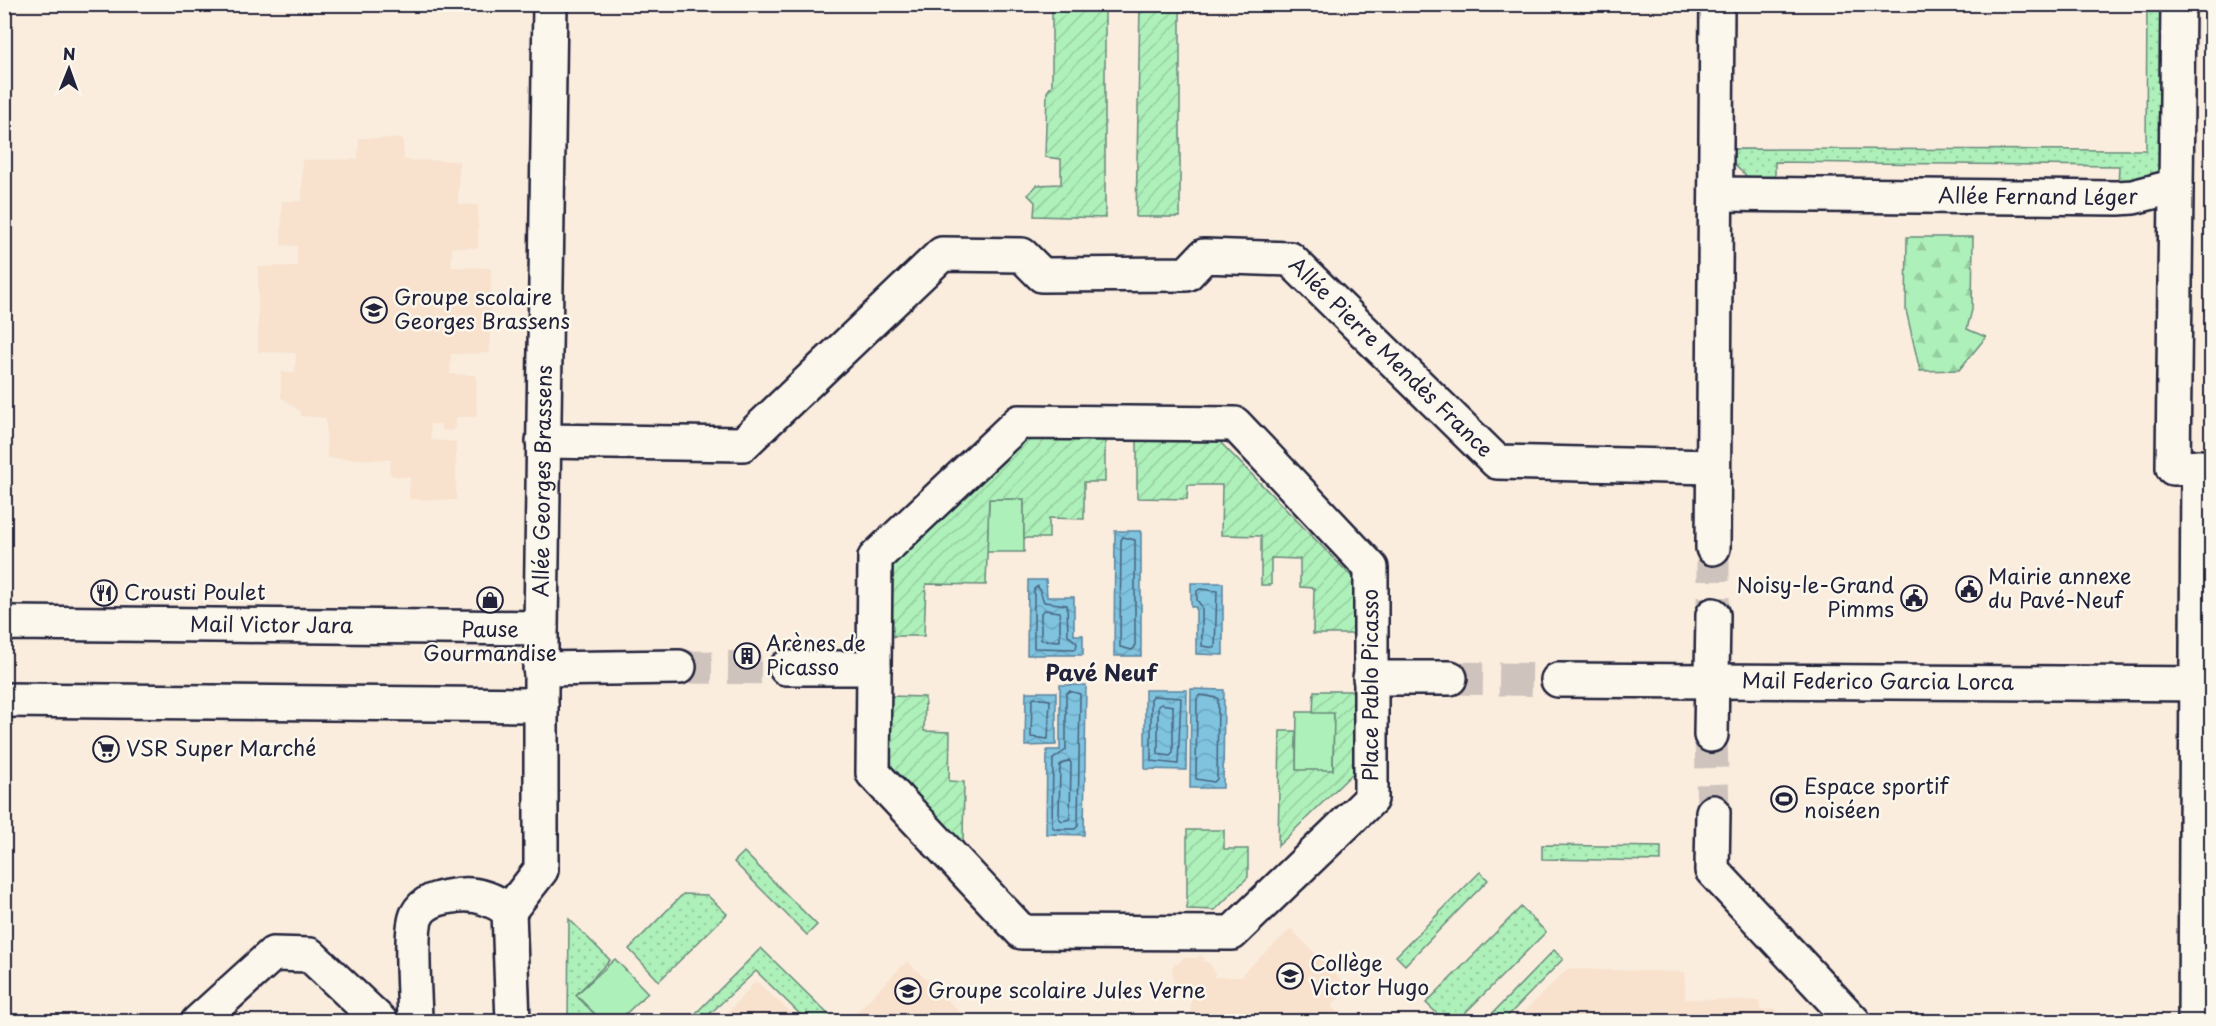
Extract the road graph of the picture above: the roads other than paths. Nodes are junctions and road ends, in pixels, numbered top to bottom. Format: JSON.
{"nodes":[{"id":1,"x":550,"y":4,"type":"edge"},
{"id":2,"x":1717,"y":4,"type":"edge"},
{"id":3,"x":2178,"y":4,"type":"edge"},
{"id":4,"x":2176,"y":186,"type":"junction"},
{"id":5,"x":1717,"y":194,"type":"junction"},
{"id":6,"x":543,"y":441,"type":"junction"},
{"id":7,"x":1713,"y":467,"type":"junction"},
{"id":8,"x":2205,"y":467,"type":"edge"},
{"id":9,"x":1713,"y":548,"type":"tunnel mouth"},
{"id":10,"x":1713,"y":615,"type":"tunnel mouth"},
{"id":11,"x":4,"y":626,"type":"edge"},
{"id":12,"x":541,"y":628,"type":"junction"},
{"id":13,"x":679,"y":667,"type":"tunnel mouth"},
{"id":14,"x":786,"y":668,"type":"tunnel mouth"},
{"id":15,"x":874,"y":668,"type":"junction"},
{"id":16,"x":540,"y":669,"type":"junction"},
{"id":17,"x":1370,"y":678,"type":"junction"},
{"id":18,"x":1450,"y":678,"type":"tunnel mouth"},
{"id":19,"x":1558,"y":680,"type":"tunnel mouth"},
{"id":20,"x":1713,"y":682,"type":"junction"},
{"id":21,"x":2204,"y":684,"type":"edge"},
{"id":22,"x":4,"y":700,"type":"edge"},
{"id":23,"x":541,"y":705,"type":"junction"},
{"id":24,"x":1711,"y":735,"type":"tunnel mouth"},
{"id":25,"x":1713,"y":812,"type":"tunnel mouth"},
{"id":26,"x":509,"y":910,"type":"junction"},
{"id":27,"x":198,"y":1022,"type":"edge"},
{"id":28,"x":381,"y":1022,"type":"edge"},
{"id":29,"x":416,"y":1022,"type":"edge"},
{"id":30,"x":513,"y":1022,"type":"edge"},
{"id":31,"x":1854,"y":1022,"type":"edge"},
{"id":32,"x":2195,"y":1022,"type":"edge"}],
"edges":[{"from":1,"to":6,"type":"street","name":"Allée Georges Brassens"},
{"from":2,"to":5,"type":"street"},
{"from":3,"to":4,"type":"street"},
{"from":4,"to":5,"type":"street","name":"Allée Fernand Léger"},
{"from":4,"to":8,"type":"street"},
{"from":5,"to":7,"type":"street"},
{"from":6,"to":7,"type":"street","name":"Allée Pierre Mendès France"},
{"from":6,"to":12,"type":"street","name":"Allée Georges Brassens"},
{"from":7,"to":9,"type":"street"},
{"from":8,"to":21,"type":"street"},
{"from":10,"to":20,"type":"street"},
{"from":11,"to":12,"type":"street","name":"Mail Victor Jara"},
{"from":12,"to":16,"type":"street","name":"Allée Georges Brassens"},
{"from":13,"to":16,"type":"street"},
{"from":14,"to":15,"type":"street"},
{"from":15,"to":17,"type":"street","name":"Place Pablo Picasso"},
{"from":15,"to":17,"type":"street","name":"Place Pablo Picasso"},
{"from":16,"to":23,"type":"street","name":"Allée Georges Brassens"},
{"from":17,"to":18,"type":"street"},
{"from":19,"to":20,"type":"street","name":"Mail Federico Garcia Lorca"},
{"from":20,"to":21,"type":"street","name":"Mail Federico Garcia Lorca"},
{"from":20,"to":24,"type":"street"},
{"from":21,"to":32,"type":"street"},
{"from":22,"to":23,"type":"street"},
{"from":23,"to":26,"type":"street","name":"Allée Georges Brassens"},
{"from":25,"to":31,"type":"street"},
{"from":26,"to":29,"type":"street"},
{"from":26,"to":30,"type":"street"},
{"from":27,"to":28,"type":"street"}]}
